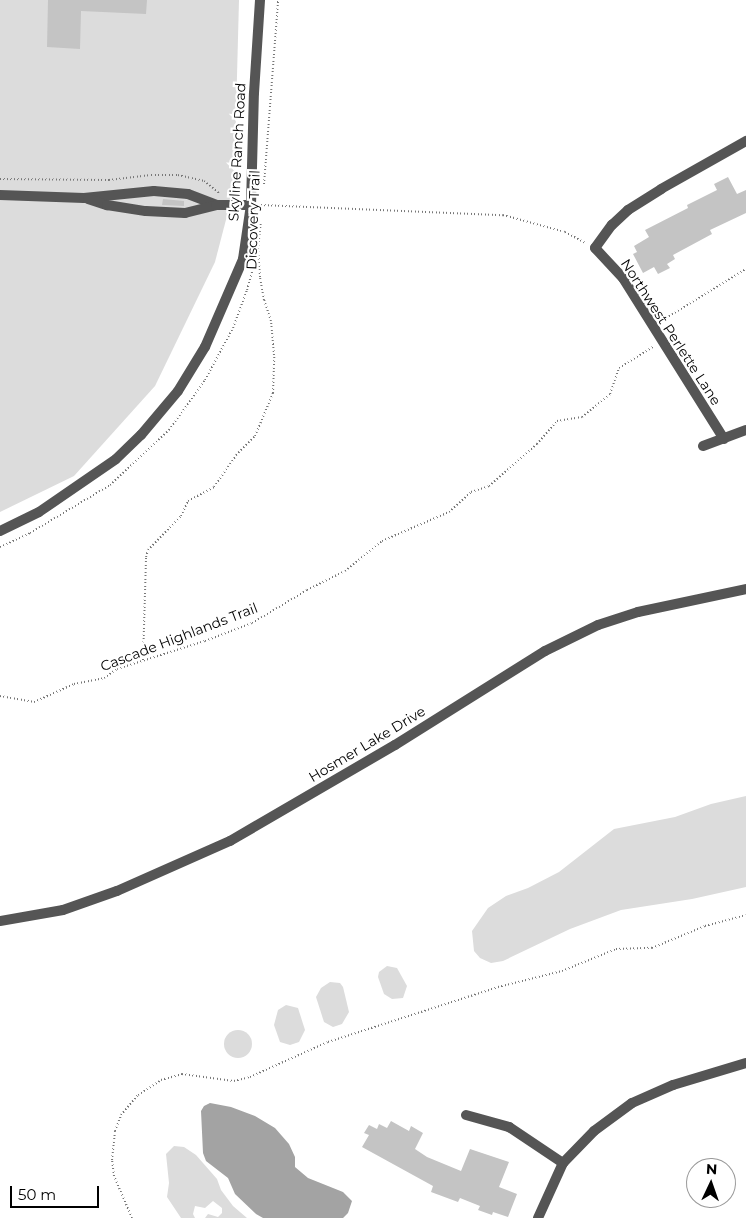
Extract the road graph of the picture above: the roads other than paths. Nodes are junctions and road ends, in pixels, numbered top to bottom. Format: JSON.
{"nodes":[{"id":1,"x":260,"y":0,"type":"edge"},
{"id":2,"x":746,"y":141,"type":"edge"},
{"id":3,"x":0,"y":195,"type":"edge"},
{"id":4,"x":84,"y":198,"type":"junction"},
{"id":5,"x":219,"y":205,"type":"junction"},
{"id":6,"x":251,"y":205,"type":"junction"},
{"id":7,"x":746,"y":430,"type":"edge"},
{"id":8,"x":724,"y":439,"type":"junction"},
{"id":9,"x":703,"y":446,"type":"dead end"},
{"id":10,"x":0,"y":531,"type":"edge"},
{"id":11,"x":746,"y":589,"type":"edge"},
{"id":12,"x":0,"y":921,"type":"edge"},
{"id":13,"x":746,"y":1063,"type":"edge"},
{"id":14,"x":466,"y":1115,"type":"dead end"},
{"id":15,"x":563,"y":1163,"type":"junction"},
{"id":16,"x":538,"y":1218,"type":"edge"}],
"edges":[{"from":1,"to":6,"type":"street","name":"Skyline Ranch Road"},
{"from":2,"to":8,"type":"street","name":"Northwest Perlette Lane"},
{"from":3,"to":4,"type":"street"},
{"from":4,"to":5,"type":"street"},
{"from":4,"to":5,"type":"street"},
{"from":5,"to":6,"type":"street"},
{"from":6,"to":10,"type":"street","name":"Skyline Ranch Road"},
{"from":7,"to":8,"type":"street"},
{"from":8,"to":9,"type":"street"},
{"from":11,"to":12,"type":"street","name":"Hosmer Lake Drive"},
{"from":13,"to":15,"type":"street"},
{"from":14,"to":15,"type":"street"},
{"from":15,"to":16,"type":"street"}]}
